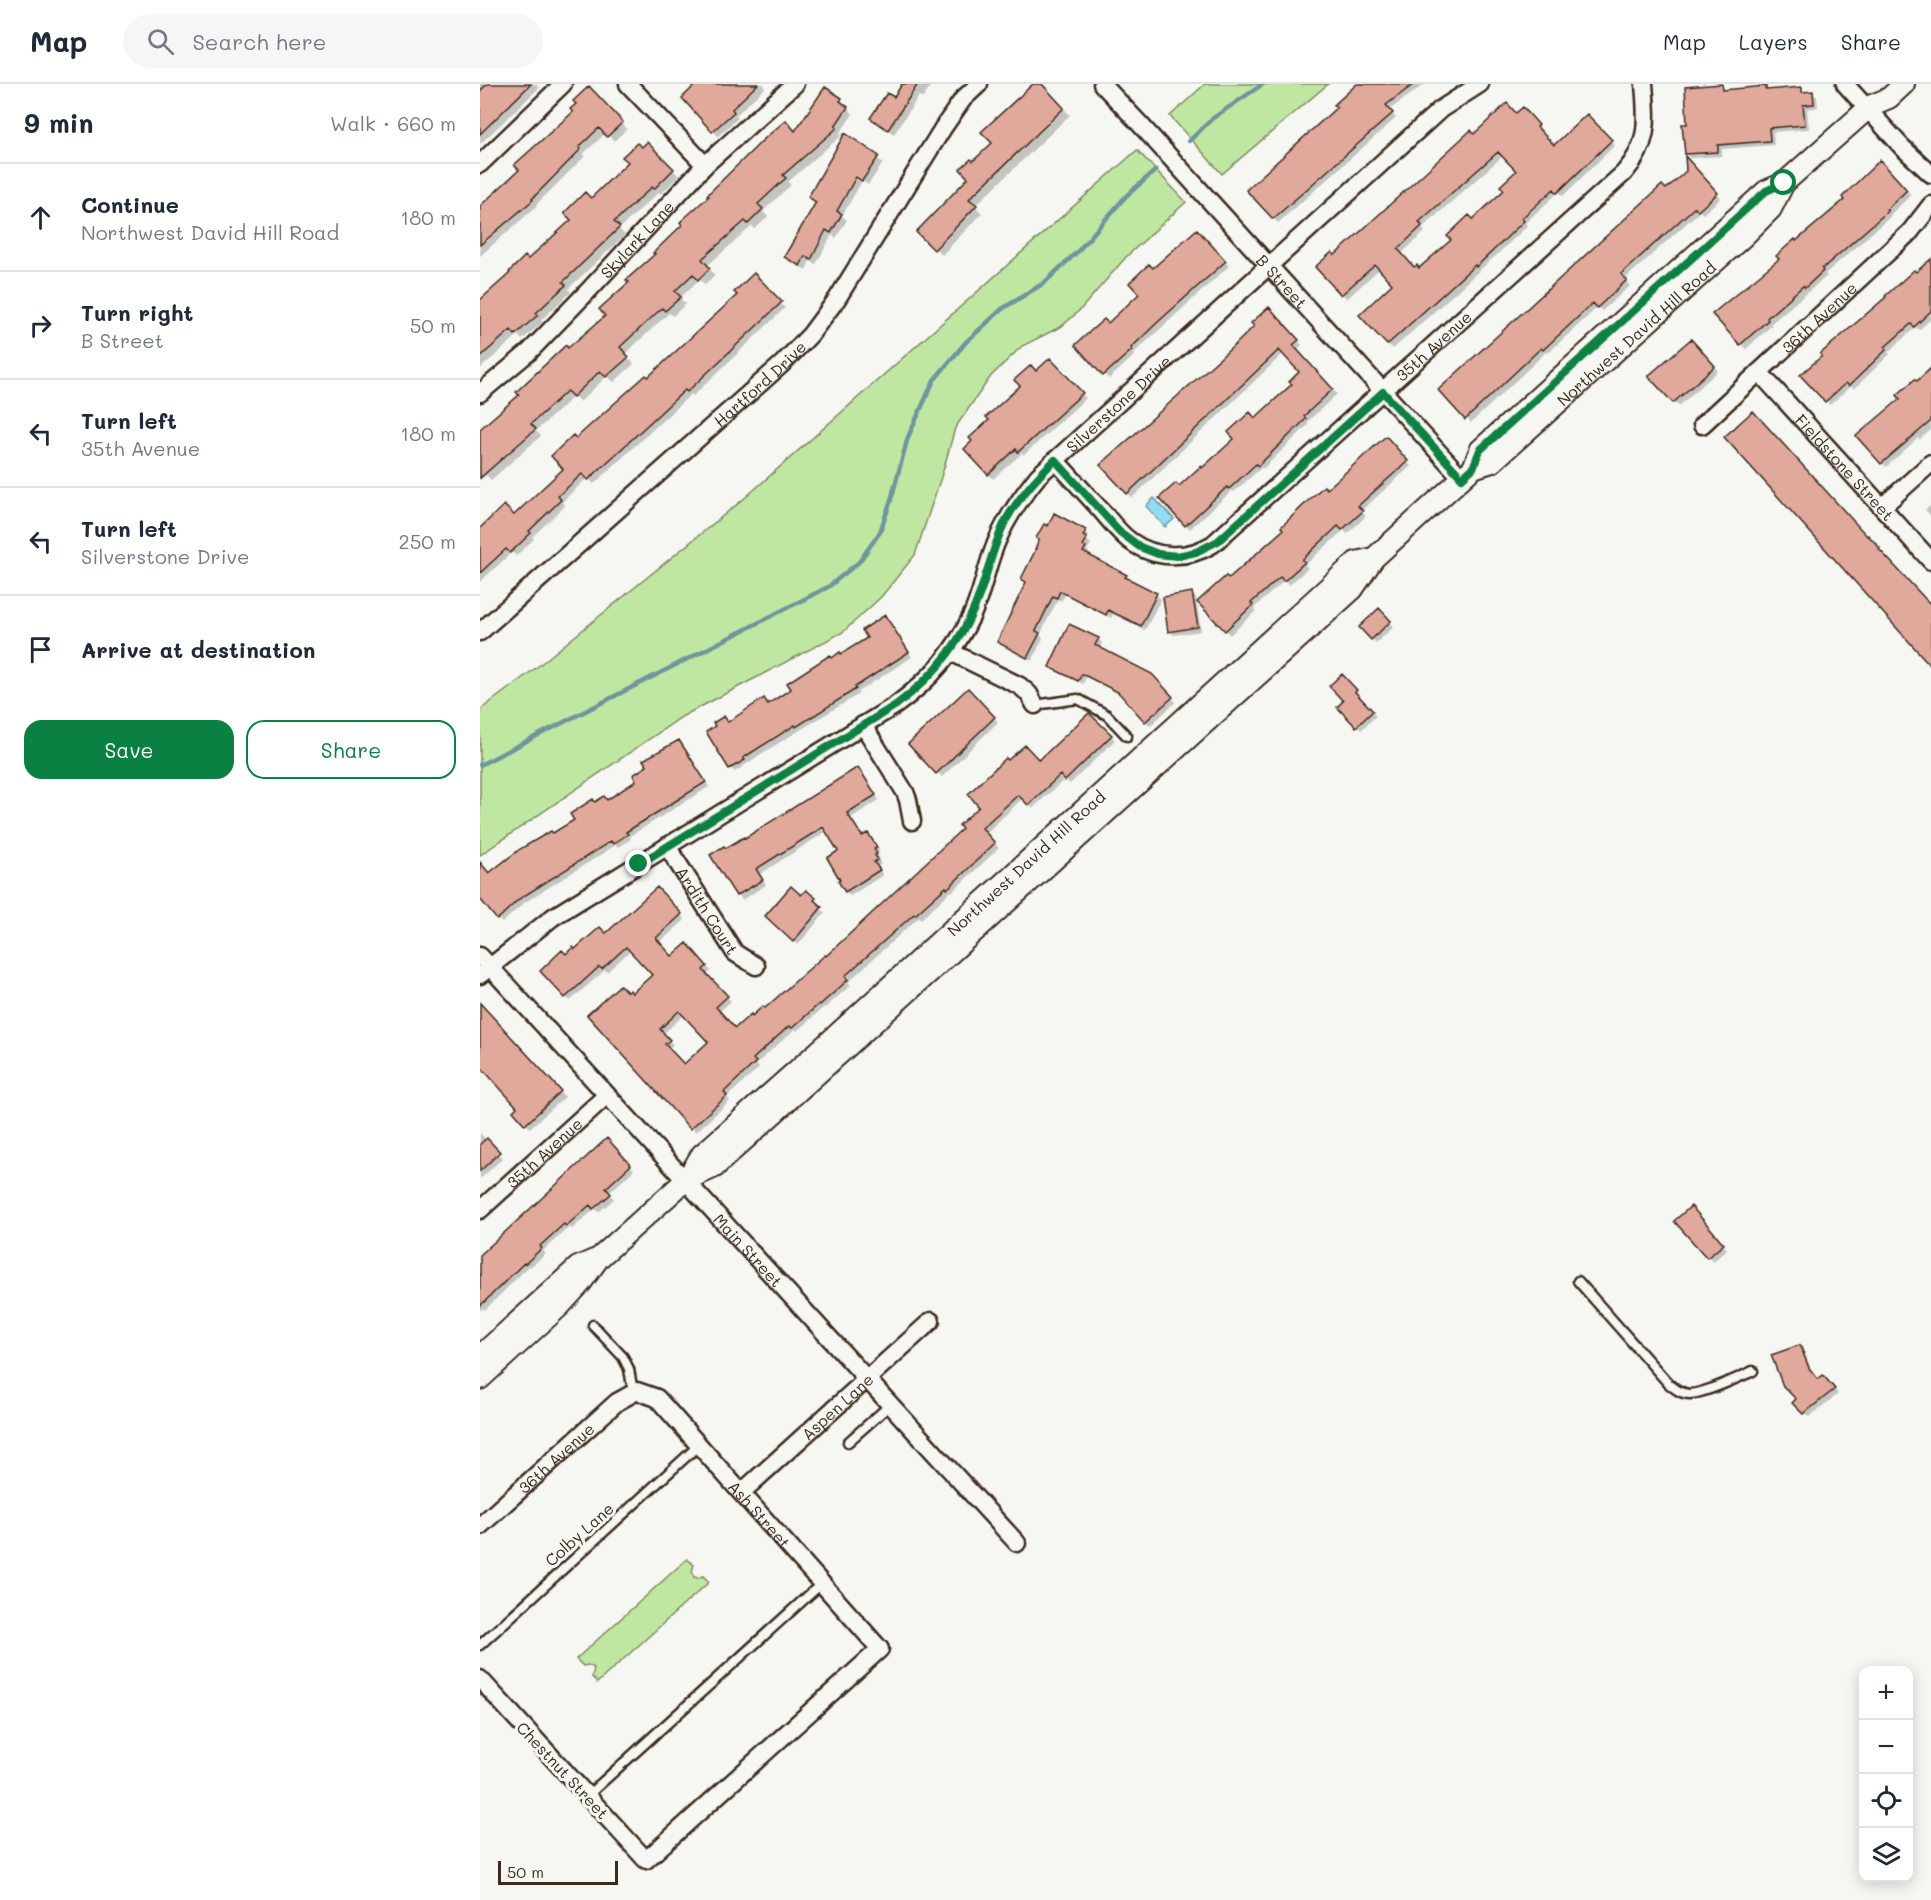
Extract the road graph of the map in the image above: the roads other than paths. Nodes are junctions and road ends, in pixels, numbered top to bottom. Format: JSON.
{"nodes":[{"id":1,"x":563,"y":84,"type":"edge"},
{"id":2,"x":628,"y":84,"type":"edge"},
{"id":3,"x":795,"y":84,"type":"edge"},
{"id":4,"x":979,"y":84,"type":"edge"},
{"id":5,"x":1102,"y":84,"type":"edge"},
{"id":6,"x":1480,"y":84,"type":"edge"},
{"id":7,"x":1644,"y":84,"type":"edge"},
{"id":8,"x":1845,"y":84,"type":"edge"},
{"id":9,"x":1885,"y":84,"type":"edge"},
{"id":10,"x":1904,"y":84,"type":"edge"},
{"id":11,"x":1870,"y":107,"type":"junction"},
{"id":12,"x":480,"y":164,"type":"edge"},
{"id":13,"x":705,"y":165,"type":"junction"},
{"id":14,"x":1931,"y":174,"type":"edge"},
{"id":15,"x":1931,"y":205,"type":"edge"},
{"id":16,"x":1269,"y":266,"type":"junction"},
{"id":17,"x":1759,"y":372,"type":"junction"},
{"id":18,"x":1383,"y":392,"type":"junction"},
{"id":19,"x":480,"y":393,"type":"edge"},
{"id":20,"x":1702,"y":425,"type":"dead end"},
{"id":21,"x":1055,"y":460,"type":"junction"},
{"id":22,"x":1931,"y":463,"type":"edge"},
{"id":23,"x":1467,"y":473,"type":"junction"},
{"id":24,"x":1882,"y":507,"type":"junction"},
{"id":25,"x":1931,"y":561,"type":"edge"},
{"id":26,"x":480,"y":632,"type":"edge"},
{"id":27,"x":951,"y":652,"type":"junction"},
{"id":28,"x":1035,"y":705,"type":"joint"},
{"id":29,"x":863,"y":725,"type":"junction"},
{"id":30,"x":1127,"y":736,"type":"dead end"},
{"id":31,"x":912,"y":821,"type":"dead end"},
{"id":32,"x":667,"y":846,"type":"junction"},
{"id":33,"x":483,"y":966,"type":"edge"},
{"id":34,"x":756,"y":966,"type":"dead end"},
{"id":35,"x":607,"y":1095,"type":"junction"},
{"id":36,"x":686,"y":1180,"type":"junction"},
{"id":37,"x":480,"y":1210,"type":"edge"},
{"id":38,"x":599,"y":1258,"type":"junction"},
{"id":39,"x":1578,"y":1281,"type":"dead end"},
{"id":40,"x":931,"y":1321,"type":"dead end"},
{"id":41,"x":593,"y":1325,"type":"dead end"},
{"id":42,"x":480,"y":1356,"type":"edge"},
{"id":43,"x":1753,"y":1371,"type":"dead end"},
{"id":44,"x":480,"y":1379,"type":"edge"},
{"id":45,"x":867,"y":1379,"type":"junction"},
{"id":46,"x":633,"y":1392,"type":"junction"},
{"id":47,"x":891,"y":1404,"type":"junction"},
{"id":48,"x":848,"y":1442,"type":"dead end"},
{"id":49,"x":699,"y":1445,"type":"junction"},
{"id":50,"x":742,"y":1492,"type":"junction"},
{"id":51,"x":480,"y":1526,"type":"edge"},
{"id":52,"x":1017,"y":1543,"type":"dead end"},
{"id":53,"x":821,"y":1584,"type":"junction"},
{"id":54,"x":480,"y":1645,"type":"edge"},
{"id":55,"x":480,"y":1679,"type":"edge"},
{"id":56,"x":587,"y":1796,"type":"junction"},
{"id":57,"x":646,"y":1860,"type":"joint"}],
"edges":[{"from":1,"to":12,"type":"street"},
{"from":2,"to":13,"type":"street"},
{"from":3,"to":13,"type":"street","name":"Skylark Lane"},
{"from":4,"to":26,"type":"street","name":"Hartford Drive"},
{"from":5,"to":16,"type":"street","name":"B Street"},
{"from":6,"to":16,"type":"street","name":"Silverstone Drive"},
{"from":7,"to":18,"type":"street","name":"35th Avenue"},
{"from":8,"to":11,"type":"street"},
{"from":9,"to":11,"type":"street","name":"Northwest David Hill Road"},
{"from":10,"to":11,"type":"street","name":"Northwest David Hill Road"},
{"from":11,"to":14,"type":"street"},
{"from":11,"to":23,"type":"street","name":"Northwest David Hill Road"},
{"from":13,"to":19,"type":"street","name":"Skylark Lane"},
{"from":15,"to":17,"type":"street","name":"36th Avenue"},
{"from":16,"to":18,"type":"street","name":"B Street"},
{"from":16,"to":21,"type":"street","name":"Silverstone Drive"},
{"from":17,"to":20,"type":"street","name":"36th Avenue"},
{"from":17,"to":24,"type":"street","name":"Fieldstone Street"},
{"from":18,"to":21,"type":"street","name":"35th Avenue"},
{"from":18,"to":23,"type":"street","name":"B Street"},
{"from":21,"to":27,"type":"street","name":"Silverstone Drive"},
{"from":22,"to":24,"type":"street"},
{"from":23,"to":36,"type":"street","name":"Northwest David Hill Road"},
{"from":24,"to":25,"type":"street","name":"Fieldstone Street"},
{"from":27,"to":28,"type":"street"},
{"from":27,"to":29,"type":"street","name":"Silverstone Drive"},
{"from":28,"to":30,"type":"lane"},
{"from":29,"to":31,"type":"street"},
{"from":29,"to":32,"type":"street","name":"Silverstone Drive"},
{"from":32,"to":33,"type":"street","name":"Silverstone Drive"},
{"from":32,"to":34,"type":"street","name":"Ardith Court"},
{"from":33,"to":35,"type":"street","name":"Main Street"},
{"from":35,"to":36,"type":"street","name":"Main Street"},
{"from":35,"to":37,"type":"street","name":"35th Avenue"},
{"from":36,"to":38,"type":"street","name":"Northwest David Hill Road"},
{"from":36,"to":45,"type":"street","name":"Main Street"},
{"from":38,"to":42,"type":"street","name":"Northwest David Hill Road"},
{"from":38,"to":44,"type":"street","name":"Northwest David Hill Road"},
{"from":39,"to":43,"type":"lane"},
{"from":40,"to":45,"type":"street","name":"Aspen Lane"},
{"from":41,"to":46,"type":"lane"},
{"from":45,"to":47,"type":"street","name":"Main Street"},
{"from":45,"to":50,"type":"street","name":"Aspen Lane"},
{"from":46,"to":49,"type":"street","name":"Ash Street"},
{"from":46,"to":51,"type":"street","name":"36th Avenue"},
{"from":47,"to":48,"type":"lane"},
{"from":47,"to":52,"type":"street","name":"Main Street"},
{"from":49,"to":50,"type":"street","name":"Ash Street"},
{"from":49,"to":54,"type":"lane","name":"Colby Lane"},
{"from":50,"to":53,"type":"street","name":"Ash Street"},
{"from":53,"to":56,"type":"lane"},
{"from":53,"to":57,"type":"street","name":"Ash Street"},
{"from":55,"to":56,"type":"street","name":"Chestnut Street"},
{"from":56,"to":57,"type":"street","name":"Chestnut Street"}]}
